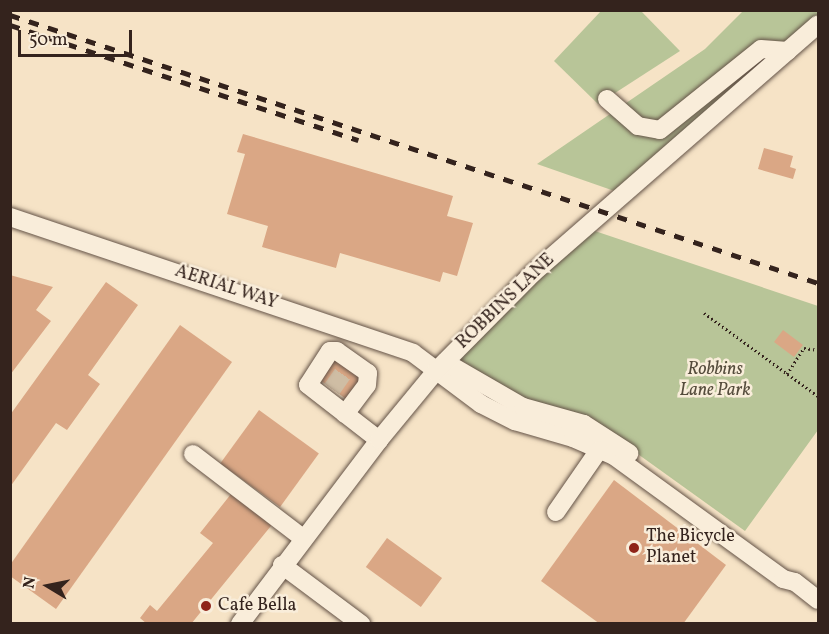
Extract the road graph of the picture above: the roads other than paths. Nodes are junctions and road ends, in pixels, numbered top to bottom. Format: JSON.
{"nodes":[{"id":1,"x":819,"y":24,"type":"edge"},
{"id":2,"x":788,"y":51,"type":"junction"},
{"id":3,"x":607,"y":99,"type":"dead end"},
{"id":4,"x":10,"y":217,"type":"edge"},
{"id":5,"x":346,"y":328,"type":"junction"},
{"id":6,"x":346,"y":359,"type":"junction"},
{"id":7,"x":440,"y":367,"type":"junction"},
{"id":8,"x":345,"y":414,"type":"junction"},
{"id":9,"x":379,"y":440,"type":"junction"},
{"id":10,"x":599,"y":450,"type":"junction"},
{"id":11,"x":193,"y":454,"type":"dead end"},
{"id":12,"x":556,"y":512,"type":"dead end"},
{"id":13,"x":303,"y":538,"type":"junction"},
{"id":14,"x":282,"y":565,"type":"junction"},
{"id":15,"x":795,"y":582,"type":"junction"},
{"id":16,"x":819,"y":600,"type":"edge"},
{"id":17,"x":240,"y":624,"type":"edge"},
{"id":18,"x":362,"y":624,"type":"edge"}],
"edges":[{"from":1,"to":2,"type":"street","name":"ROBBINS LANE"},
{"from":2,"to":3,"type":"street"},
{"from":2,"to":7,"type":"street","name":"ROBBINS LANE"},
{"from":4,"to":5,"type":"street","name":"AERIAL WAY"},
{"from":5,"to":6,"type":"street"},
{"from":5,"to":7,"type":"street","name":"AERIAL WAY"},
{"from":6,"to":8,"type":"street"},
{"from":6,"to":8,"type":"street"},
{"from":7,"to":9,"type":"street","name":"ROBBINS LANE"},
{"from":7,"to":10,"type":"street"},
{"from":7,"to":15,"type":"street"},
{"from":8,"to":9,"type":"street"},
{"from":9,"to":13,"type":"street","name":"ROBBINS LANE"},
{"from":10,"to":12,"type":"street"},
{"from":10,"to":15,"type":"street"},
{"from":11,"to":13,"type":"street"},
{"from":13,"to":14,"type":"street","name":"ROBBINS LANE"},
{"from":14,"to":17,"type":"street","name":"ROBBINS LANE"},
{"from":14,"to":18,"type":"street"},
{"from":15,"to":16,"type":"street"}]}
